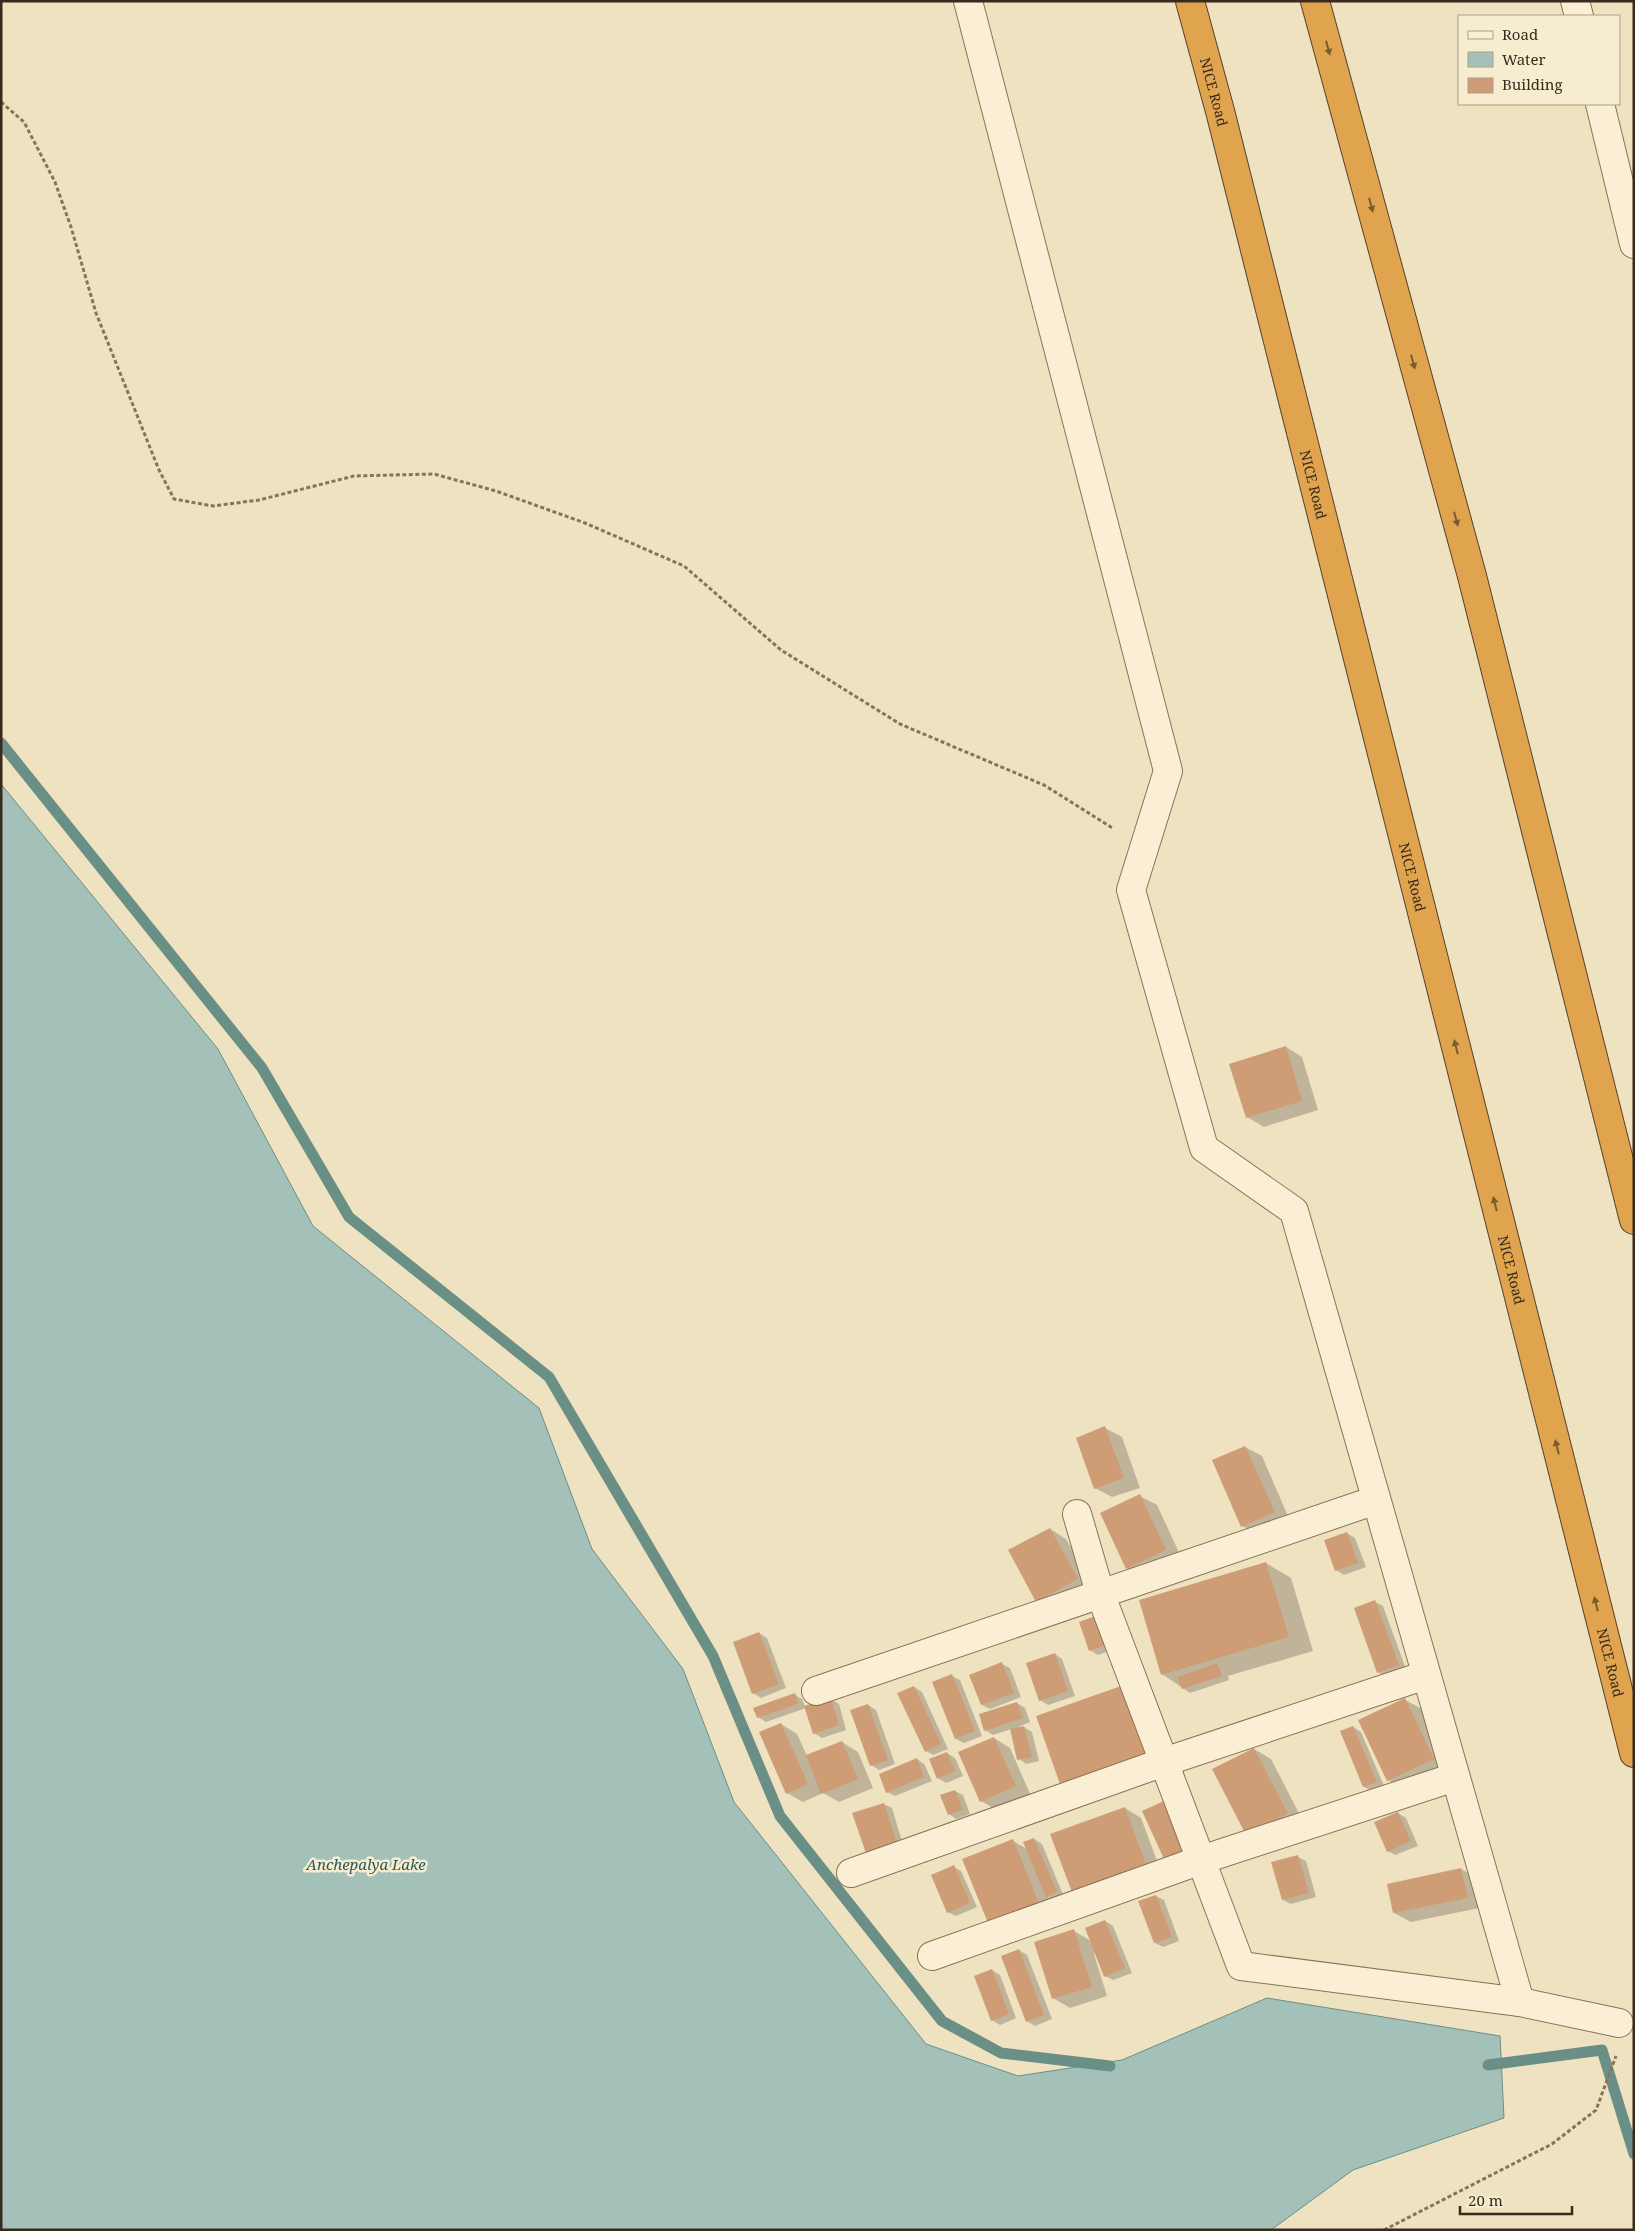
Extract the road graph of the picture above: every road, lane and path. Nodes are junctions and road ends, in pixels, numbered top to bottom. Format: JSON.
{"nodes":[{"id":1,"x":968,"y":1,"type":"edge"},
{"id":2,"x":1190,"y":1,"type":"edge"},
{"id":3,"x":1315,"y":1,"type":"edge"},
{"id":4,"x":1576,"y":1,"type":"edge"},
{"id":5,"x":1579,"y":15,"type":"edge"},
{"id":6,"x":1,"y":102,"type":"edge"},
{"id":7,"x":1600,"y":105,"type":"edge"},
{"id":8,"x":1634,"y":244,"type":"edge"},
{"id":9,"x":1144,"y":848,"type":"junction"},
{"id":10,"x":1634,"y":1220,"type":"edge"},
{"id":11,"x":1376,"y":1500,"type":"junction"},
{"id":12,"x":1077,"y":1514,"type":"dead end"},
{"id":13,"x":1100,"y":1593,"type":"junction"},
{"id":14,"x":1426,"y":1675,"type":"junction"},
{"id":15,"x":816,"y":1691,"type":"dead end"},
{"id":16,"x":1634,"y":1753,"type":"edge"},
{"id":17,"x":1164,"y":1762,"type":"junction"},
{"id":18,"x":1455,"y":1777,"type":"junction"},
{"id":19,"x":1201,"y":1860,"type":"junction"},
{"id":20,"x":851,"y":1873,"type":"dead end"},
{"id":21,"x":932,"y":1956,"type":"dead end"},
{"id":22,"x":1520,"y":2002,"type":"junction"},
{"id":23,"x":1619,"y":2023,"type":"dead end"},
{"id":24,"x":1618,"y":2052,"type":"dead end"},
{"id":25,"x":1384,"y":2230,"type":"edge"}],
"edges":[{"from":1,"to":9,"type":"street"},
{"from":16,"to":2,"type":"highway","name":"NICE Road","one_way":true},
{"from":3,"to":10,"type":"highway","one_way":true},
{"from":4,"to":5,"type":"street"},
{"from":6,"to":9,"type":"path"},
{"from":7,"to":8,"type":"street"},
{"from":9,"to":11,"type":"street"},
{"from":11,"to":13,"type":"street"},
{"from":11,"to":14,"type":"street"},
{"from":12,"to":13,"type":"street"},
{"from":13,"to":15,"type":"street"},
{"from":13,"to":17,"type":"street"},
{"from":14,"to":17,"type":"street"},
{"from":14,"to":18,"type":"street"},
{"from":17,"to":19,"type":"street"},
{"from":17,"to":20,"type":"street"},
{"from":18,"to":19,"type":"street"},
{"from":18,"to":22,"type":"street"},
{"from":19,"to":21,"type":"street"},
{"from":19,"to":22,"type":"street"},
{"from":22,"to":23,"type":"street"},
{"from":24,"to":25,"type":"path"}]}
